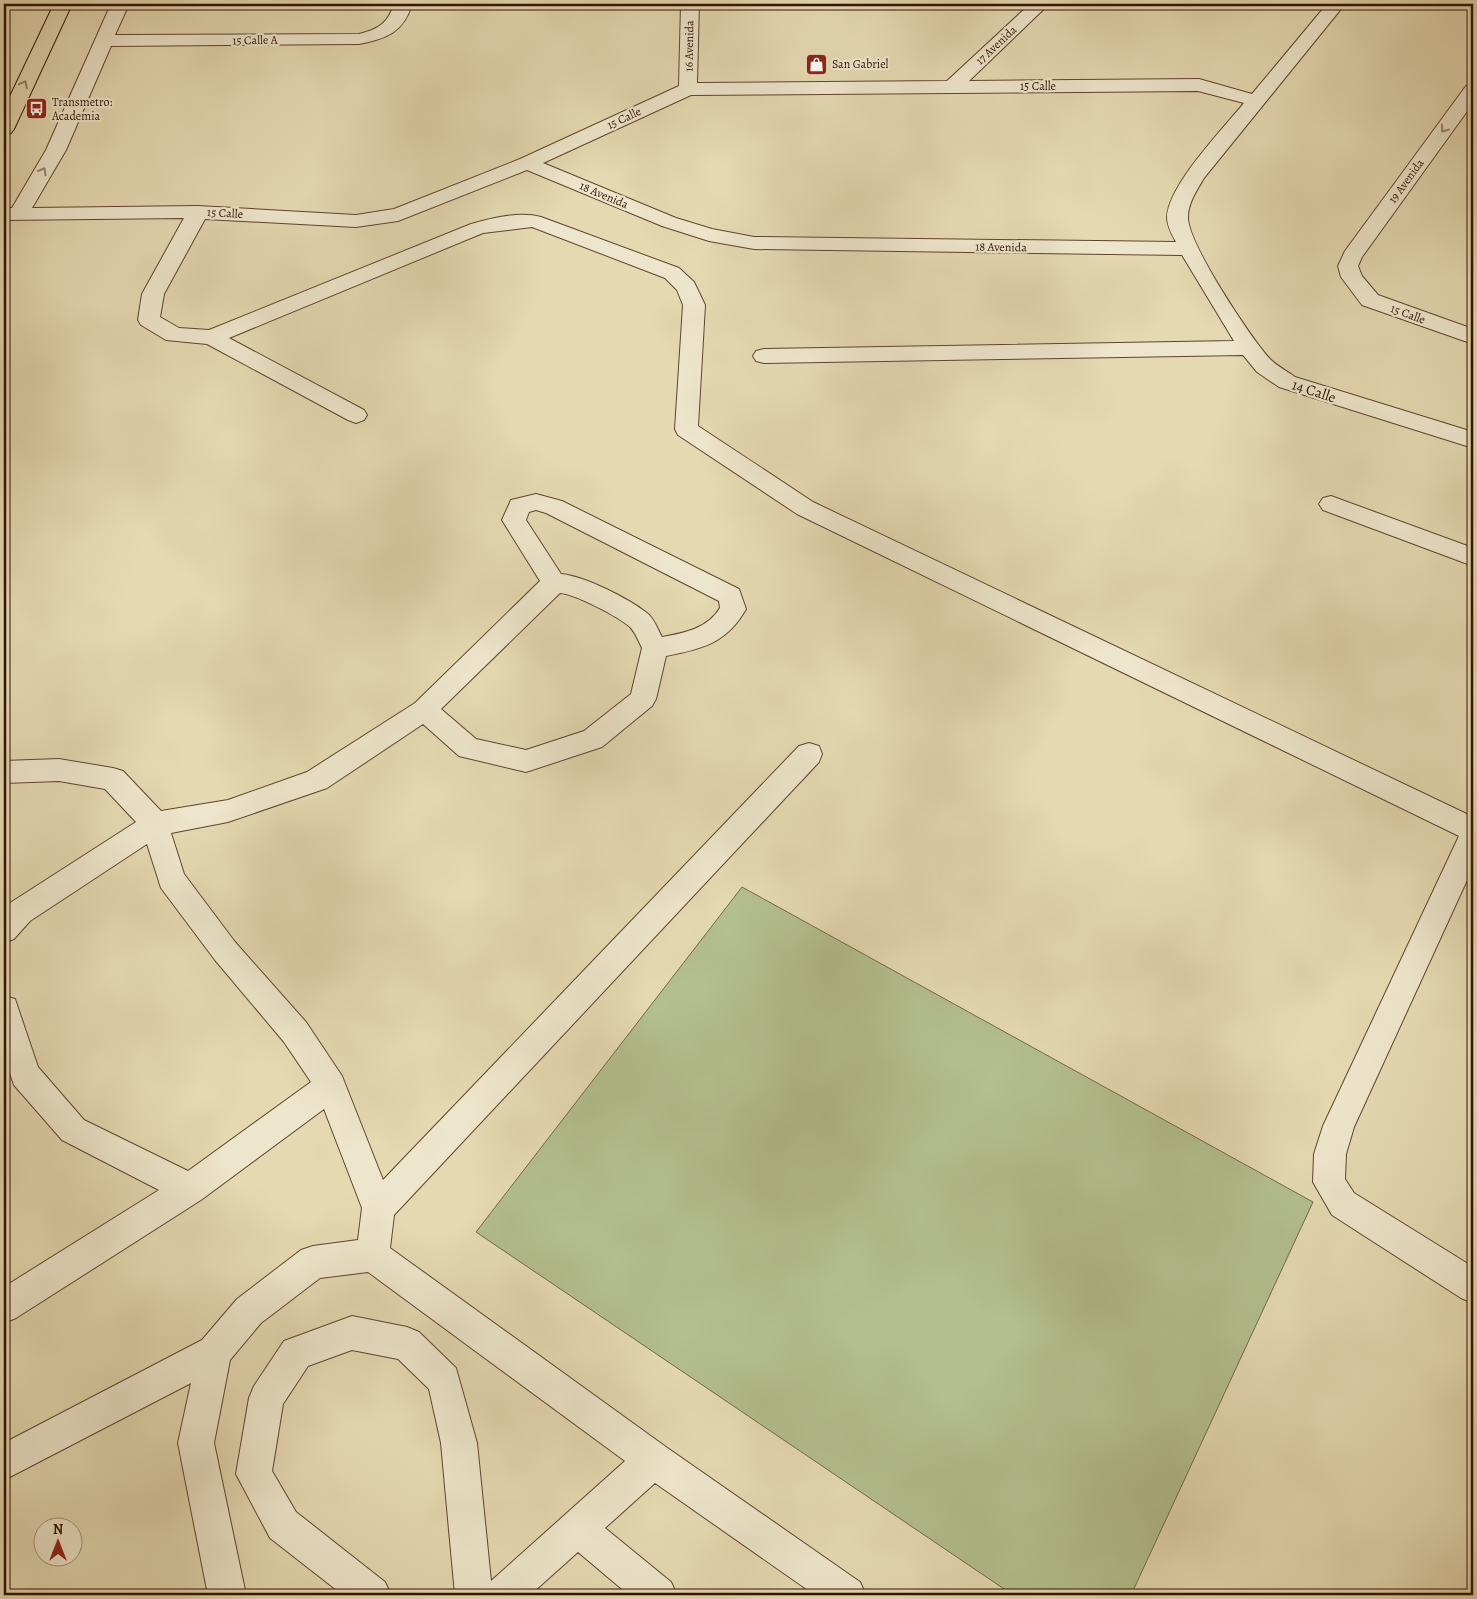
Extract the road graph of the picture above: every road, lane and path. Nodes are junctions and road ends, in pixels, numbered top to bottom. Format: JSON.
{"nodes":[{"id":1,"x":63,"y":4,"type":"edge"},
{"id":2,"x":120,"y":4,"type":"edge"},
{"id":3,"x":690,"y":4,"type":"edge"},
{"id":4,"x":1040,"y":4,"type":"edge"},
{"id":5,"x":1336,"y":4,"type":"edge"},
{"id":6,"x":402,"y":11,"type":"edge"},
{"id":7,"x":104,"y":41,"type":"junction"},
{"id":8,"x":953,"y":86,"type":"junction"},
{"id":9,"x":688,"y":89,"type":"junction"},
{"id":10,"x":1473,"y":90,"type":"edge"},
{"id":11,"x":1257,"y":101,"type":"junction"},
{"id":12,"x":4,"y":129,"type":"edge"},
{"id":13,"x":526,"y":163,"type":"junction"},
{"id":14,"x":198,"y":212,"type":"junction"},
{"id":15,"x":11,"y":214,"type":"edge"},
{"id":16,"x":1188,"y":249,"type":"junction"},
{"id":17,"x":1352,"y":276,"type":"joint"},
{"id":18,"x":211,"y":337,"type":"junction"},
{"id":19,"x":1473,"y":337,"type":"edge"},
{"id":20,"x":1249,"y":348,"type":"junction"},
{"id":21,"x":764,"y":356,"type":"dead end"},
{"id":22,"x":356,"y":415,"type":"dead end"},
{"id":23,"x":1473,"y":440,"type":"edge"},
{"id":24,"x":1331,"y":504,"type":"dead end"},
{"id":25,"x":1473,"y":557,"type":"edge"},
{"id":26,"x":554,"y":583,"type":"junction"},
{"id":27,"x":655,"y":648,"type":"junction"},
{"id":28,"x":424,"y":710,"type":"junction"},
{"id":29,"x":810,"y":754,"type":"dead end"},
{"id":30,"x":4,"y":772,"type":"edge"},
{"id":31,"x":155,"y":824,"type":"junction"},
{"id":32,"x":1473,"y":830,"type":"edge"},
{"id":33,"x":1473,"y":837,"type":"edge"},
{"id":34,"x":4,"y":930,"type":"edge"},
{"id":35,"x":4,"y":1009,"type":"edge"},
{"id":36,"x":331,"y":1086,"type":"junction"},
{"id":37,"x":190,"y":1189,"type":"junction"},
{"id":38,"x":378,"y":1208,"type":"junction"},
{"id":39,"x":373,"y":1255,"type":"junction"},
{"id":40,"x":1473,"y":1286,"type":"edge"},
{"id":41,"x":4,"y":1306,"type":"edge"},
{"id":42,"x":214,"y":1352,"type":"junction"},
{"id":43,"x":653,"y":1460,"type":"junction"},
{"id":44,"x":4,"y":1462,"type":"edge"},
{"id":45,"x":579,"y":1530,"type":"junction"},
{"id":46,"x":227,"y":1595,"type":"edge"},
{"id":47,"x":372,"y":1595,"type":"edge"},
{"id":48,"x":474,"y":1595,"type":"edge"},
{"id":49,"x":503,"y":1595,"type":"edge"},
{"id":50,"x":658,"y":1595,"type":"edge"},
{"id":51,"x":846,"y":1595,"type":"edge"}],
"edges":[{"from":12,"to":1,"type":"main road","one_way":true},
{"from":2,"to":7,"type":"street"},
{"from":3,"to":9,"type":"street","name":"16 Avenida"},
{"from":4,"to":8,"type":"street","name":"17 Avenida"},
{"from":5,"to":11,"type":"street"},
{"from":6,"to":7,"type":"street","name":"15 Calle A"},
{"from":15,"to":7,"type":"street","one_way":true},
{"from":8,"to":9,"type":"street","name":"15 Calle"},
{"from":8,"to":11,"type":"street","name":"15 Calle"},
{"from":9,"to":13,"type":"street","name":"15 Calle"},
{"from":10,"to":17,"type":"street","name":"19 Avenida","one_way":true},
{"from":11,"to":16,"type":"street"},
{"from":13,"to":14,"type":"street","name":"15 Calle"},
{"from":13,"to":16,"type":"street","name":"18 Avenida"},
{"from":14,"to":15,"type":"street","name":"15 Calle"},
{"from":14,"to":18,"type":"street"},
{"from":16,"to":20,"type":"street","name":"14 Calle"},
{"from":17,"to":19,"type":"street","name":"15 Calle"},
{"from":18,"to":22,"type":"street"},
{"from":18,"to":32,"type":"street"},
{"from":20,"to":21,"type":"street"},
{"from":20,"to":23,"type":"street","name":"14 Calle"},
{"from":24,"to":25,"type":"street"},
{"from":26,"to":27,"type":"street"},
{"from":26,"to":27,"type":"street"},
{"from":26,"to":28,"type":"street"},
{"from":27,"to":28,"type":"street"},
{"from":28,"to":31,"type":"street"},
{"from":29,"to":38,"type":"street"},
{"from":30,"to":31,"type":"street"},
{"from":31,"to":34,"type":"street"},
{"from":31,"to":36,"type":"street"},
{"from":33,"to":40,"type":"street"},
{"from":35,"to":37,"type":"street"},
{"from":36,"to":37,"type":"street"},
{"from":36,"to":38,"type":"street"},
{"from":37,"to":41,"type":"street"},
{"from":38,"to":39,"type":"street"},
{"from":39,"to":42,"type":"street"},
{"from":39,"to":43,"type":"street"},
{"from":42,"to":44,"type":"street"},
{"from":42,"to":46,"type":"street"},
{"from":43,"to":45,"type":"street"},
{"from":43,"to":51,"type":"street"},
{"from":45,"to":49,"type":"street"},
{"from":45,"to":50,"type":"street"},
{"from":47,"to":48,"type":"street"}]}
